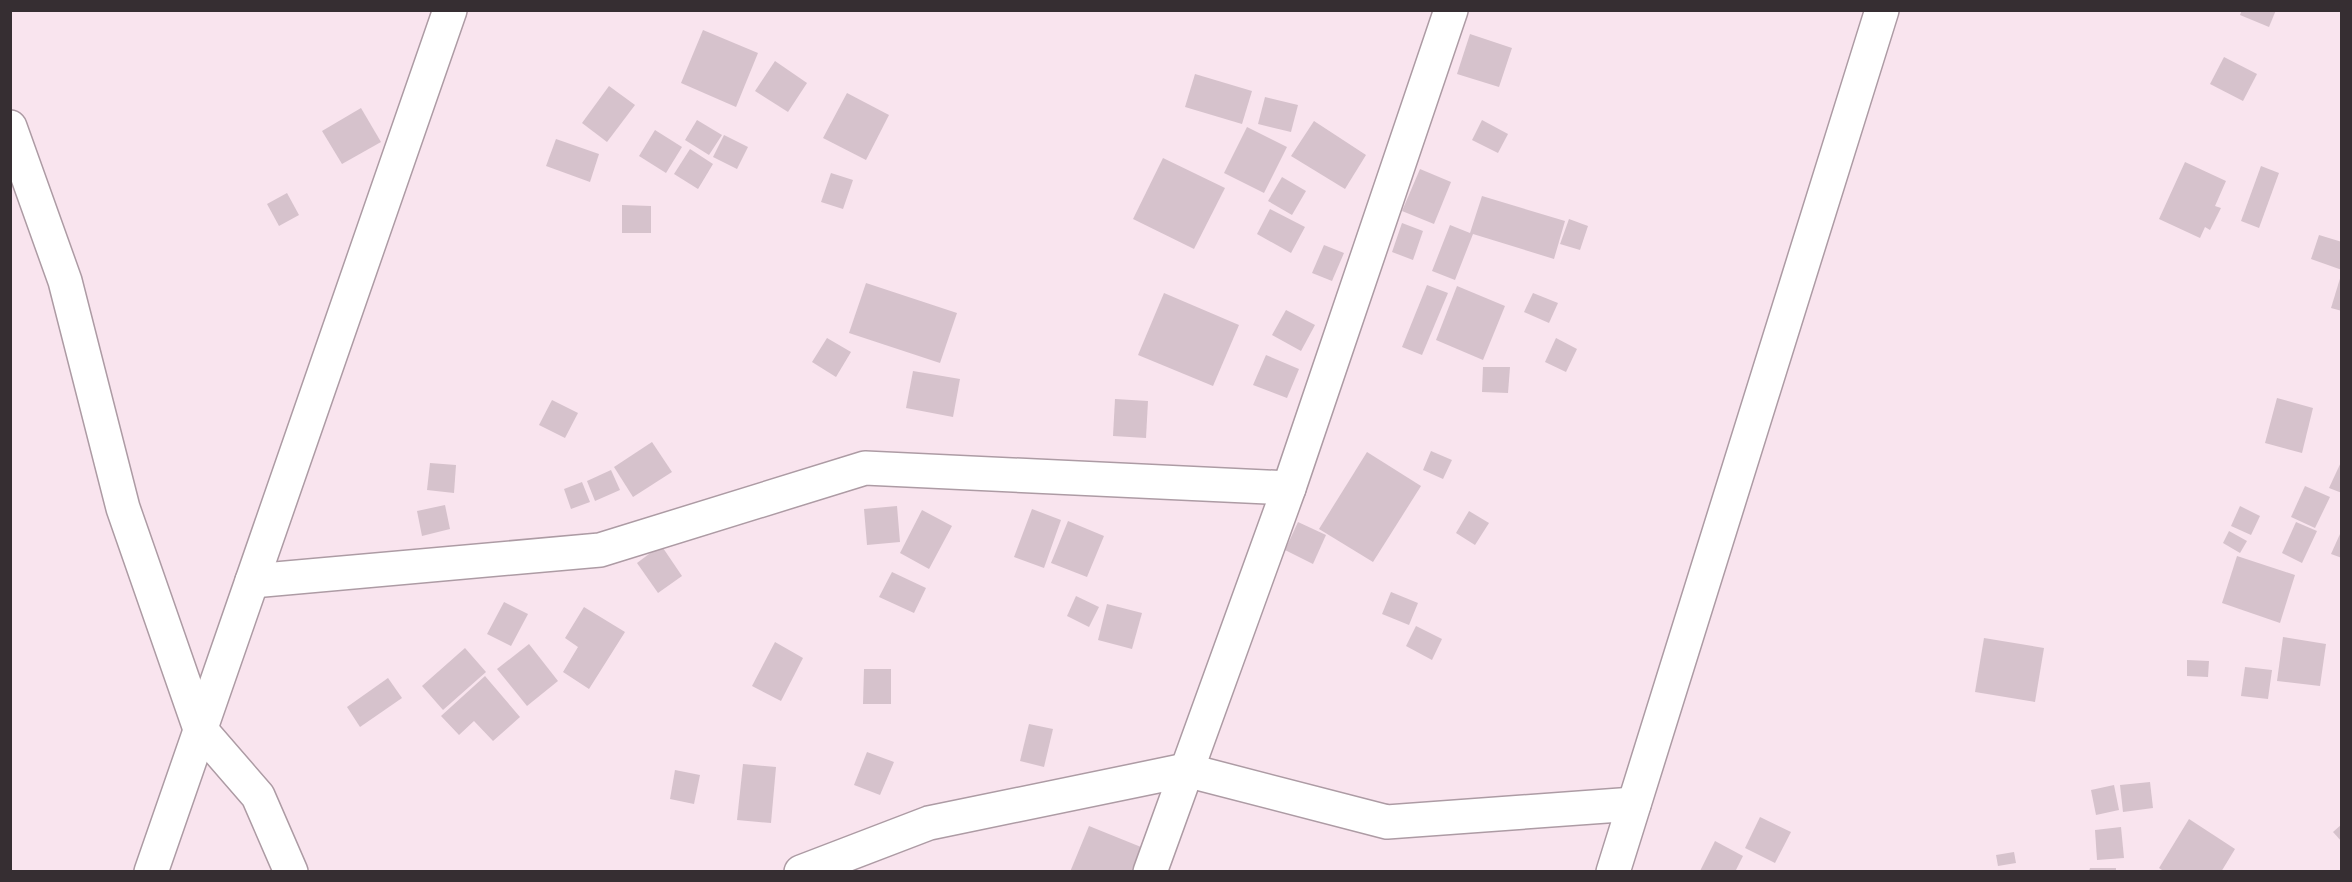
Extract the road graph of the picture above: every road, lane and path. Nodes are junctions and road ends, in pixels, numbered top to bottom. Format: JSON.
{"nodes":[{"id":1,"x":450,"y":10,"type":"edge"},
{"id":2,"x":1451,"y":10,"type":"edge"},
{"id":3,"x":1882,"y":10,"type":"edge"},
{"id":4,"x":10,"y":127,"type":"edge"},
{"id":5,"x":1289,"y":488,"type":"junction"},
{"id":6,"x":252,"y":581,"type":"junction"},
{"id":7,"x":200,"y":729,"type":"junction"},
{"id":8,"x":1186,"y":770,"type":"junction"},
{"id":9,"x":1634,"y":804,"type":"junction"},
{"id":10,"x":150,"y":872,"type":"edge"},
{"id":11,"x":291,"y":872,"type":"edge"},
{"id":12,"x":801,"y":872,"type":"edge"},
{"id":13,"x":1150,"y":872,"type":"edge"},
{"id":14,"x":1613,"y":872,"type":"edge"}],
"edges":[{"from":1,"to":6,"type":"street"},
{"from":2,"to":5,"type":"street"},
{"from":3,"to":9,"type":"street"},
{"from":4,"to":7,"type":"street"},
{"from":5,"to":6,"type":"street"},
{"from":5,"to":8,"type":"street"},
{"from":6,"to":7,"type":"street"},
{"from":7,"to":10,"type":"street"},
{"from":7,"to":11,"type":"street"},
{"from":8,"to":9,"type":"street"},
{"from":8,"to":12,"type":"street"},
{"from":8,"to":13,"type":"street"},
{"from":9,"to":14,"type":"street"}]}
